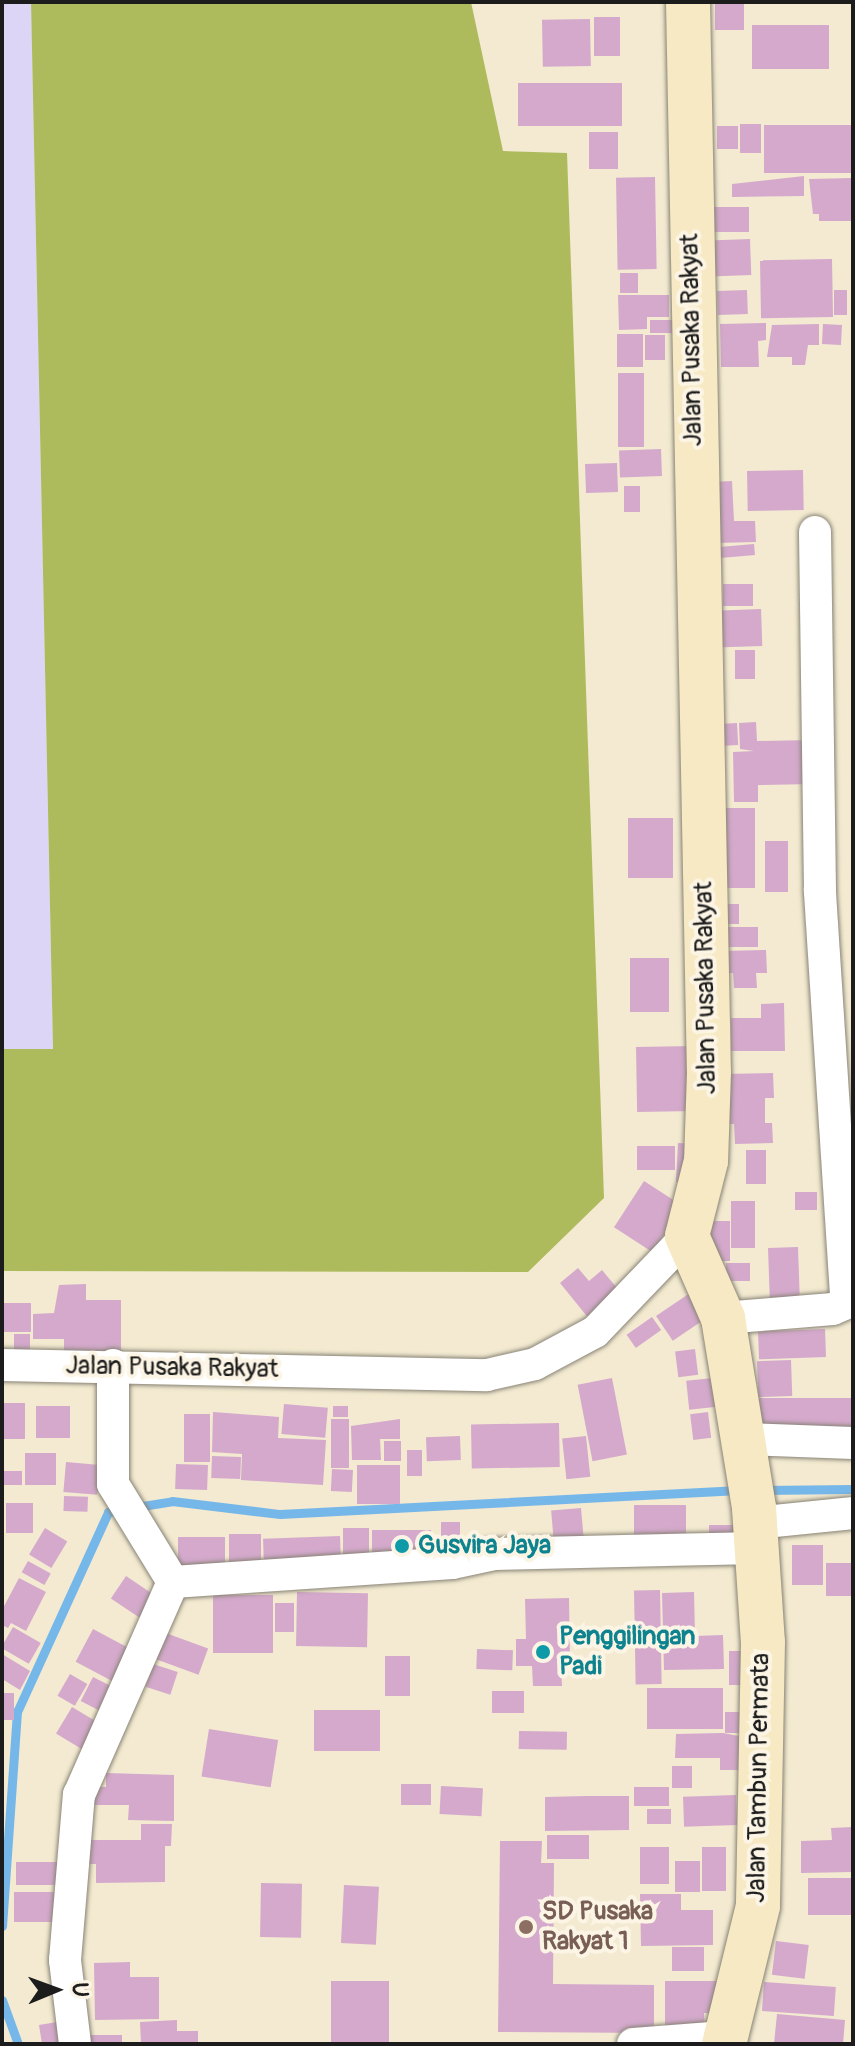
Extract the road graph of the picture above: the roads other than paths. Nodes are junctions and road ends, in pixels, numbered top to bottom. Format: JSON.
{"nodes":[{"id":1,"x":688,"y":2,"type":"edge"},
{"id":2,"x":815,"y":532,"type":"dead end"},
{"id":3,"x":687,"y":1236,"type":"junction"},
{"id":4,"x":723,"y":1318,"type":"junction"},
{"id":5,"x":2,"y":1365,"type":"edge"},
{"id":6,"x":113,"y":1365,"type":"junction"},
{"id":7,"x":853,"y":1443,"type":"edge"},
{"id":8,"x":746,"y":1446,"type":"junction"},
{"id":9,"x":853,"y":1513,"type":"edge"},
{"id":10,"x":756,"y":1526,"type":"junction"},
{"id":11,"x":173,"y":1582,"type":"junction"},
{"id":12,"x":725,"y":2041,"type":"edge"},
{"id":13,"x":75,"y":2044,"type":"edge"},
{"id":14,"x":633,"y":2044,"type":"edge"}],
"edges":[{"from":1,"to":3,"type":"street","name":"Jalan Pusaka Rakyat"},
{"from":2,"to":4,"type":"street"},
{"from":3,"to":4,"type":"street"},
{"from":3,"to":6,"type":"street","name":"Jalan Pusaka Rakyat"},
{"from":4,"to":8,"type":"street"},
{"from":5,"to":6,"type":"street","name":"Jalan Pusaka Rakyat"},
{"from":6,"to":11,"type":"street"},
{"from":7,"to":8,"type":"street"},
{"from":8,"to":10,"type":"street","name":"Jalan Tambun Permata"},
{"from":9,"to":10,"type":"street"},
{"from":10,"to":11,"type":"street"},
{"from":10,"to":12,"type":"street","name":"Jalan Tambun Permata"},
{"from":11,"to":13,"type":"street"},
{"from":12,"to":14,"type":"street"}]}
